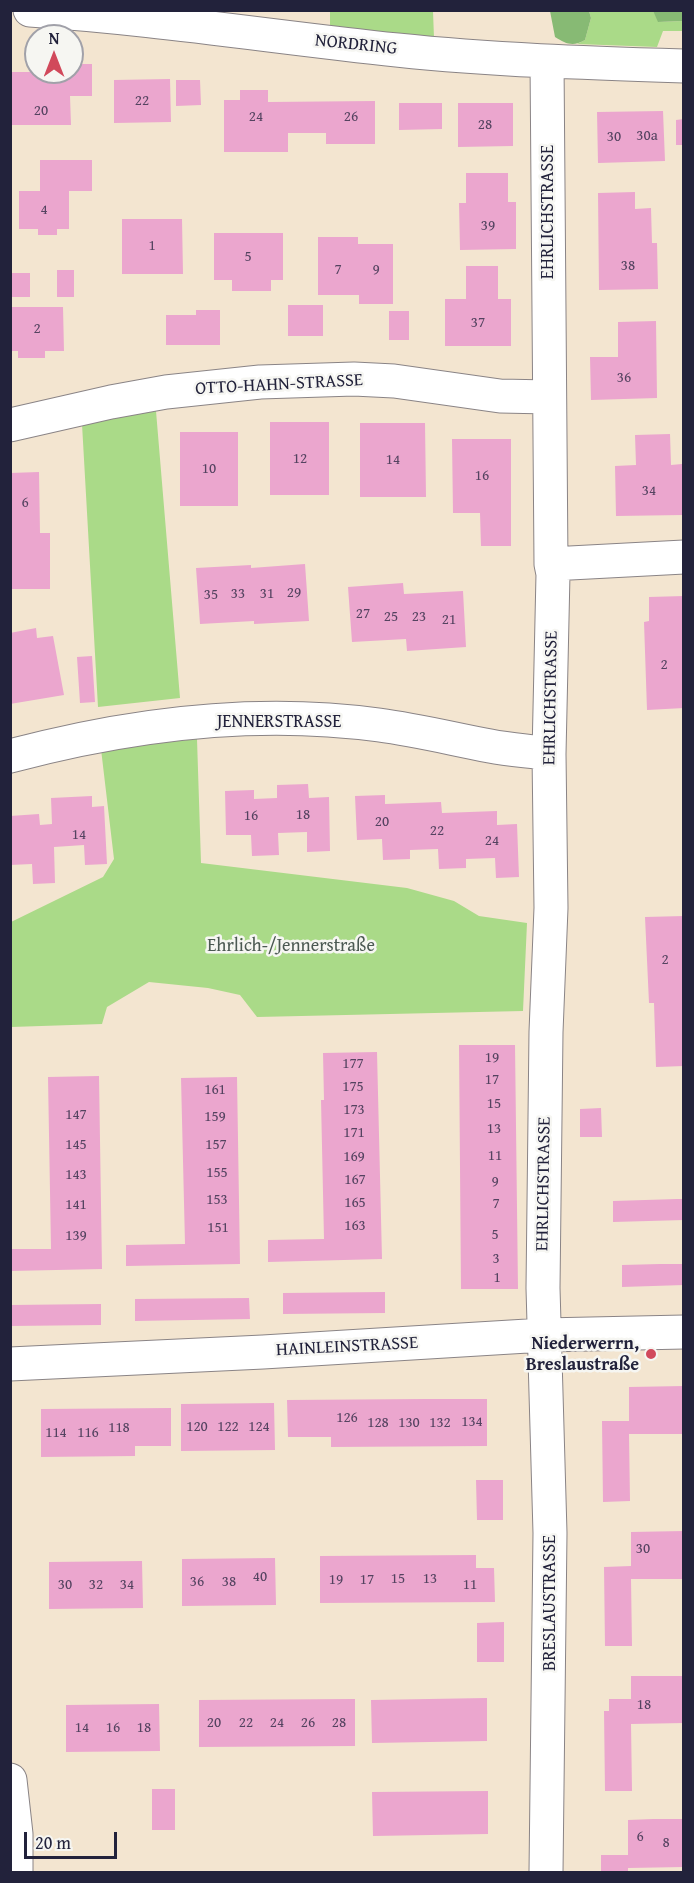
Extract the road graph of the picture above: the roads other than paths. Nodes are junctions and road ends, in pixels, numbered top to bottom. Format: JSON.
{"nodes":[{"id":1,"x":30,"y":10,"type":"edge"},
{"id":2,"x":547,"y":61,"type":"junction"},
{"id":3,"x":684,"y":66,"type":"edge"},
{"id":4,"x":549,"y":397,"type":"junction"},
{"id":5,"x":10,"y":425,"type":"edge"},
{"id":6,"x":684,"y":557,"type":"edge"},
{"id":7,"x":551,"y":564,"type":"junction"},
{"id":8,"x":549,"y":754,"type":"junction"},
{"id":9,"x":10,"y":756,"type":"edge"},
{"id":10,"x":684,"y":1332,"type":"edge"},
{"id":11,"x":544,"y":1335,"type":"junction"},
{"id":12,"x":10,"y":1364,"type":"edge"},
{"id":13,"x":10,"y":1780,"type":"edge"},
{"id":14,"x":16,"y":1872,"type":"edge"},
{"id":15,"x":546,"y":1872,"type":"edge"}],
"edges":[{"from":1,"to":2,"type":"street","name":"NORDRING"},
{"from":2,"to":3,"type":"street","name":"NORDRING"},
{"from":2,"to":4,"type":"street","name":"EHRLICHSTRASSE"},
{"from":4,"to":5,"type":"street","name":"OTTO-HAHN-STRASSE"},
{"from":4,"to":7,"type":"street","name":"EHRLICHSTRASSE"},
{"from":6,"to":7,"type":"street"},
{"from":7,"to":8,"type":"street","name":"EHRLICHSTRASSE"},
{"from":8,"to":9,"type":"street","name":"JENNERSTRASSE"},
{"from":8,"to":11,"type":"street","name":"EHRLICHSTRASSE"},
{"from":10,"to":11,"type":"street","name":"HAINLEINSTRASSE"},
{"from":11,"to":12,"type":"street","name":"HAINLEINSTRASSE"},
{"from":11,"to":15,"type":"street","name":"BRESLAUSTRASSE"},
{"from":13,"to":14,"type":"street"}]}
